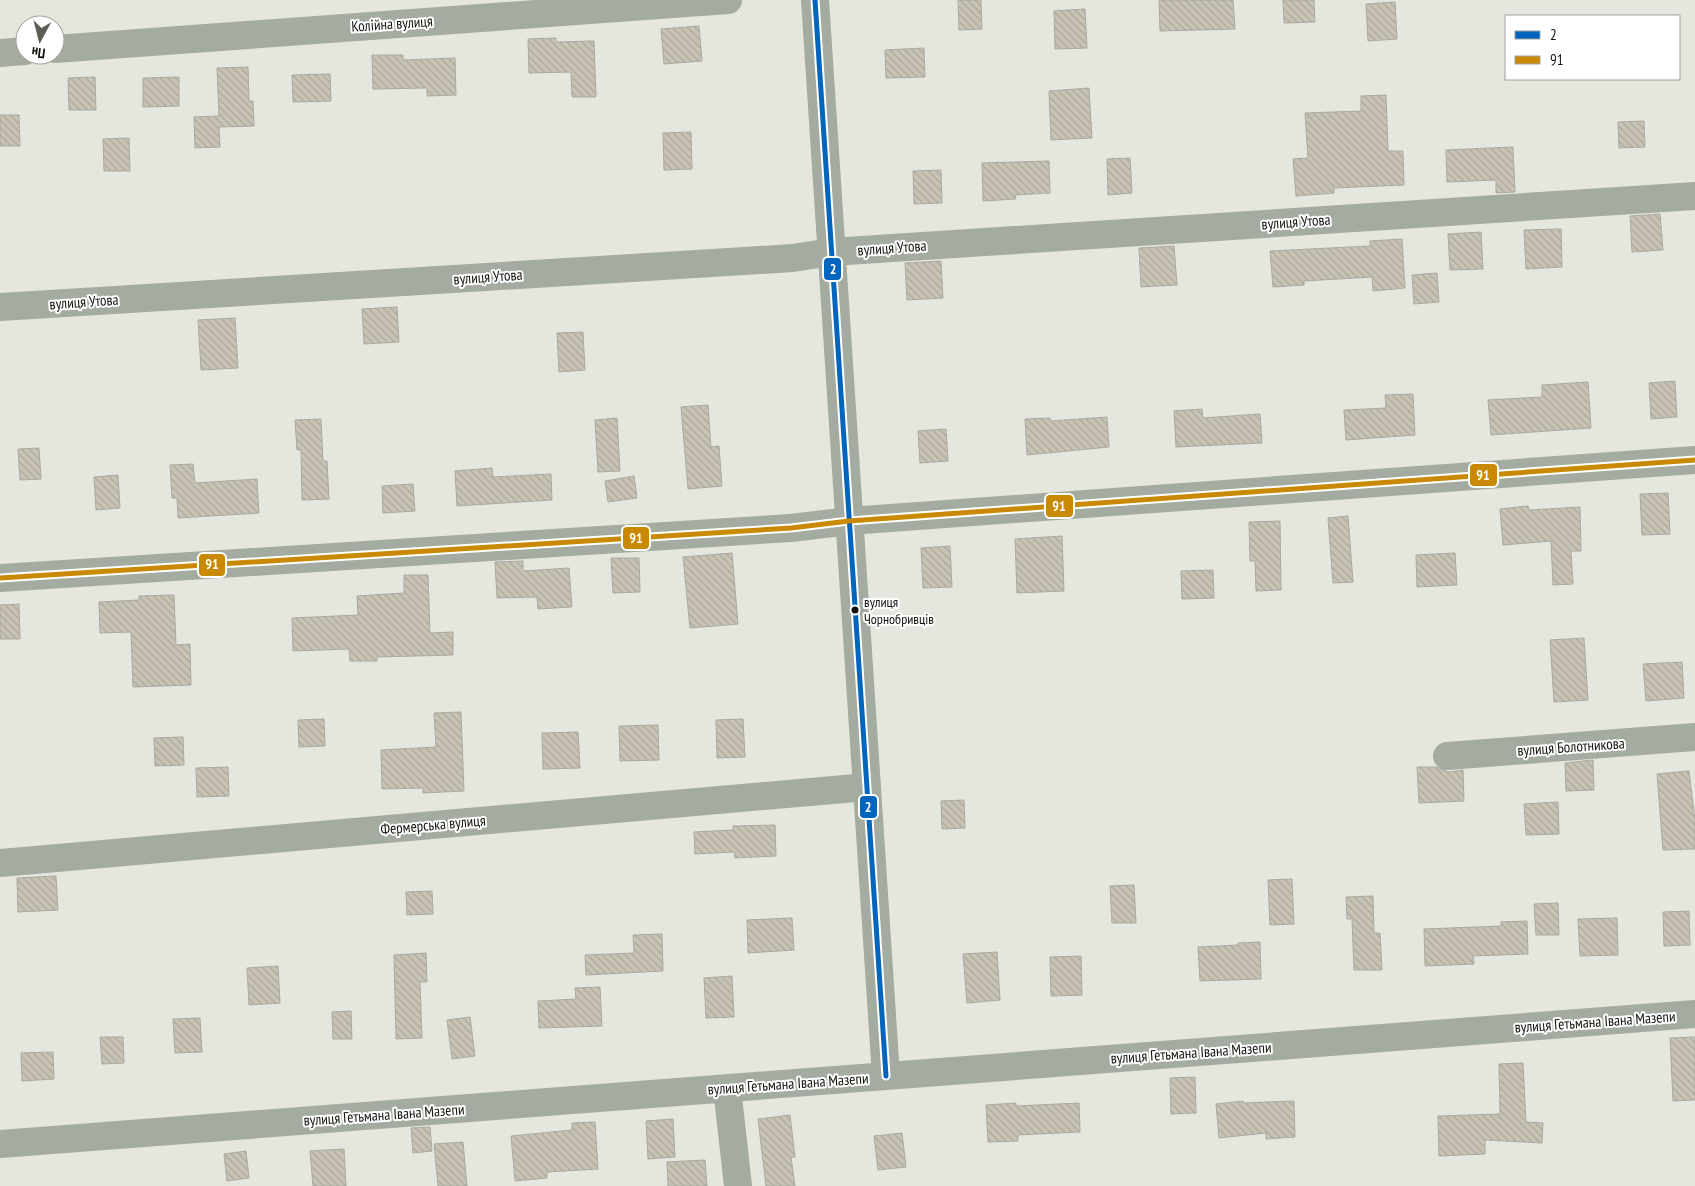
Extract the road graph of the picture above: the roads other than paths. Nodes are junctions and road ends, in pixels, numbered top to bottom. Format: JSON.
{"nodes":[{"id":1,"x":728,"y":0,"type":"edge"},
{"id":2,"x":815,"y":0,"type":"edge"},
{"id":3,"x":65,"y":48,"type":"edge"},
{"id":4,"x":15,"y":52,"type":"edge"},
{"id":5,"x":0,"y":53,"type":"edge"},
{"id":6,"x":1695,"y":196,"type":"edge"},
{"id":7,"x":831,"y":252,"type":"junction"},
{"id":8,"x":0,"y":307,"type":"edge"},
{"id":9,"x":1695,"y":460,"type":"edge"},
{"id":10,"x":849,"y":521,"type":"junction"},
{"id":11,"x":0,"y":578,"type":"edge"},
{"id":12,"x":1695,"y":737,"type":"edge"},
{"id":13,"x":1447,"y":756,"type":"dead end"},
{"id":14,"x":867,"y":787,"type":"junction"},
{"id":15,"x":0,"y":863,"type":"edge"},
{"id":16,"x":1695,"y":1014,"type":"edge"},
{"id":17,"x":886,"y":1076,"type":"junction"},
{"id":18,"x":727,"y":1088,"type":"junction"},
{"id":19,"x":0,"y":1144,"type":"edge"},
{"id":20,"x":738,"y":1186,"type":"edge"}],
"edges":[{"from":1,"to":3,"type":"street","name":"Колійна вулиця"},
{"from":2,"to":7,"type":"street"},
{"from":4,"to":5,"type":"street"},
{"from":6,"to":7,"type":"street","name":"вулиця Утова"},
{"from":7,"to":8,"type":"street","name":"вулиця Утова"},
{"from":7,"to":10,"type":"street"},
{"from":9,"to":10,"type":"street"},
{"from":10,"to":11,"type":"street"},
{"from":10,"to":14,"type":"street"},
{"from":12,"to":13,"type":"street","name":"вулиця Болотникова"},
{"from":14,"to":15,"type":"street","name":"Фермерська вулиця"},
{"from":14,"to":17,"type":"street"},
{"from":16,"to":17,"type":"street","name":"вулиця Гетьмана Івана Мазепи"},
{"from":17,"to":18,"type":"street","name":"вулиця Гетьмана Івана Мазепи"},
{"from":18,"to":19,"type":"street","name":"вулиця Гетьмана Івана Мазепи"},
{"from":18,"to":20,"type":"street"}]}
